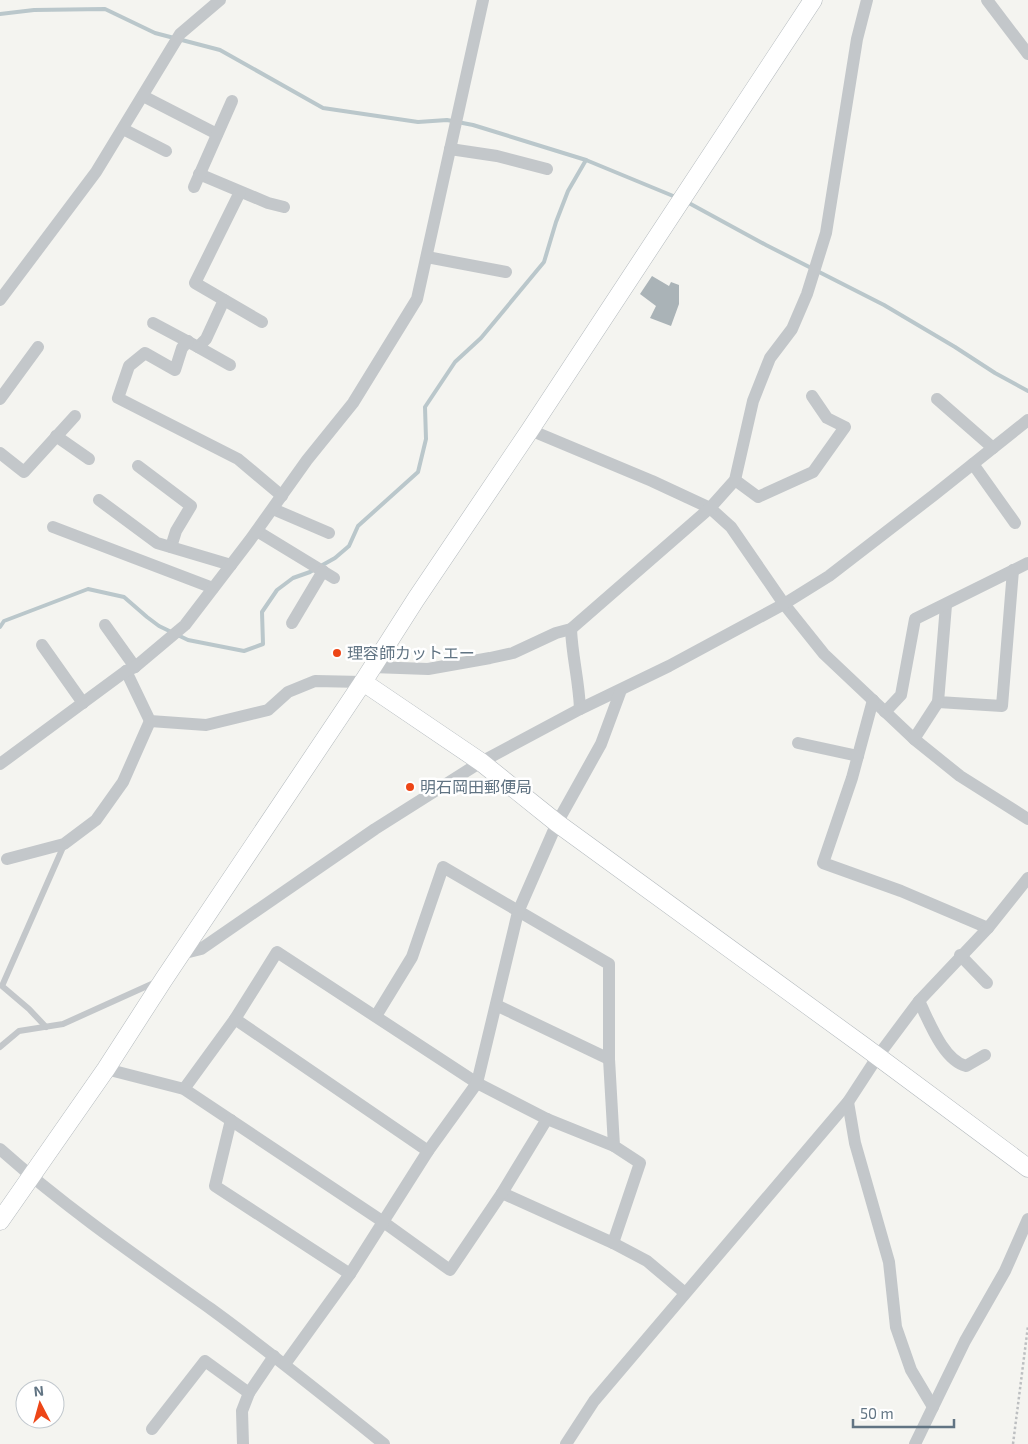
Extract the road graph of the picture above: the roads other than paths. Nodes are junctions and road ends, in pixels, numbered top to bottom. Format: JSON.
{"nodes":[{"id":1,"x":220,"y":0,"type":"edge"},
{"id":2,"x":483,"y":0,"type":"edge"},
{"id":3,"x":813,"y":0,"type":"edge"},
{"id":4,"x":867,"y":0,"type":"edge"},
{"id":5,"x":987,"y":0,"type":"edge"},
{"id":6,"x":1028,"y":54,"type":"edge"},
{"id":7,"x":142,"y":96,"type":"junction"},
{"id":8,"x":232,"y":101,"type":"dead end"},
{"id":9,"x":123,"y":129,"type":"junction"},
{"id":10,"x":217,"y":134,"type":"junction"},
{"id":11,"x":450,"y":149,"type":"junction"},
{"id":12,"x":166,"y":151,"type":"dead end"},
{"id":13,"x":547,"y":169,"type":"dead end"},
{"id":14,"x":199,"y":174,"type":"junction"},
{"id":15,"x":194,"y":186,"type":"dead end"},
{"id":16,"x":240,"y":192,"type":"junction"},
{"id":17,"x":284,"y":207,"type":"dead end"},
{"id":18,"x":427,"y":257,"type":"junction"},
{"id":19,"x":506,"y":272,"type":"dead end"},
{"id":20,"x":0,"y":300,"type":"edge"},
{"id":21,"x":224,"y":300,"type":"junction"},
{"id":22,"x":262,"y":322,"type":"dead end"},
{"id":23,"x":153,"y":323,"type":"dead end"},
{"id":24,"x":193,"y":344,"type":"junction"},
{"id":25,"x":38,"y":347,"type":"dead end"},
{"id":26,"x":230,"y":365,"type":"dead end"},
{"id":27,"x":812,"y":396,"type":"dead end"},
{"id":28,"x":0,"y":399,"type":"edge"},
{"id":29,"x":937,"y":399,"type":"dead end"},
{"id":30,"x":75,"y":416,"type":"dead end"},
{"id":31,"x":1028,"y":420,"type":"edge"},
{"id":32,"x":530,"y":430,"type":"junction"},
{"id":33,"x":56,"y":436,"type":"junction"},
{"id":34,"x":993,"y":448,"type":"junction"},
{"id":35,"x":2,"y":459,"type":"edge"},
{"id":36,"x":89,"y":459,"type":"dead end"},
{"id":37,"x":973,"y":464,"type":"junction"},
{"id":38,"x":138,"y":466,"type":"dead end"},
{"id":39,"x":735,"y":480,"type":"junction"},
{"id":40,"x":282,"y":496,"type":"junction"},
{"id":41,"x":99,"y":500,"type":"dead end"},
{"id":42,"x":710,"y":508,"type":"junction"},
{"id":43,"x":273,"y":509,"type":"junction"},
{"id":44,"x":1015,"y":523,"type":"dead end"},
{"id":45,"x":54,"y":527,"type":"dead end"},
{"id":46,"x":257,"y":531,"type":"junction"},
{"id":47,"x":329,"y":532,"type":"dead end"},
{"id":48,"x":171,"y":547,"type":"junction"},
{"id":49,"x":1028,"y":563,"type":"edge"},
{"id":50,"x":231,"y":565,"type":"junction"},
{"id":51,"x":1014,"y":570,"type":"junction"},
{"id":52,"x":214,"y":588,"type":"junction"},
{"id":53,"x":784,"y":604,"type":"junction"},
{"id":54,"x":946,"y":605,"type":"junction"},
{"id":55,"x":292,"y":623,"type":"dead end"},
{"id":56,"x":105,"y":625,"type":"dead end"},
{"id":57,"x":570,"y":629,"type":"junction"},
{"id":58,"x":42,"y":645,"type":"dead end"},
{"id":59,"x":372,"y":667,"type":"junction"},
{"id":60,"x":130,"y":669,"type":"junction"},
{"id":61,"x":363,"y":682,"type":"junction"},
{"id":62,"x":621,"y":690,"type":"junction"},
{"id":63,"x":873,"y":700,"type":"junction"},
{"id":64,"x":938,"y":702,"type":"junction"},
{"id":65,"x":83,"y":703,"type":"junction"},
{"id":66,"x":580,"y":708,"type":"junction"},
{"id":67,"x":885,"y":712,"type":"junction"},
{"id":68,"x":150,"y":721,"type":"junction"},
{"id":69,"x":914,"y":738,"type":"junction"},
{"id":70,"x":798,"y":743,"type":"dead end"},
{"id":71,"x":858,"y":756,"type":"junction"},
{"id":72,"x":481,"y":762,"type":"junction"},
{"id":73,"x":0,"y":764,"type":"edge"},
{"id":74,"x":1028,"y":819,"type":"edge"},
{"id":75,"x":558,"y":823,"type":"junction"},
{"id":76,"x":64,"y":844,"type":"junction"},
{"id":77,"x":7,"y":859,"type":"dead end"},
{"id":78,"x":1028,"y":878,"type":"edge"},
{"id":79,"x":518,"y":912,"type":"junction"},
{"id":80,"x":988,"y":928,"type":"junction"},
{"id":81,"x":181,"y":954,"type":"junction"},
{"id":82,"x":960,"y":956,"type":"junction"},
{"id":83,"x":164,"y":978,"type":"junction"},
{"id":84,"x":987,"y":983,"type":"dead end"},
{"id":85,"x":918,"y":1001,"type":"junction"},
{"id":86,"x":496,"y":1005,"type":"junction"},
{"id":87,"x":376,"y":1016,"type":"junction"},
{"id":88,"x":235,"y":1019,"type":"junction"},
{"id":89,"x":46,"y":1026,"type":"junction"},
{"id":90,"x":0,"y":1047,"type":"edge"},
{"id":91,"x":985,"y":1055,"type":"dead end"},
{"id":92,"x":878,"y":1056,"type":"junction"},
{"id":93,"x":609,"y":1059,"type":"junction"},
{"id":94,"x":106,"y":1069,"type":"junction"},
{"id":95,"x":477,"y":1083,"type":"junction"},
{"id":96,"x":184,"y":1089,"type":"junction"},
{"id":97,"x":848,"y":1102,"type":"junction"},
{"id":98,"x":547,"y":1119,"type":"junction"},
{"id":99,"x":231,"y":1120,"type":"junction"},
{"id":100,"x":614,"y":1146,"type":"junction"},
{"id":101,"x":0,"y":1149,"type":"edge"},
{"id":102,"x":428,"y":1150,"type":"junction"},
{"id":103,"x":1028,"y":1168,"type":"edge"},
{"id":104,"x":30,"y":1176,"type":"junction"},
{"id":105,"x":502,"y":1194,"type":"junction"},
{"id":106,"x":1028,"y":1219,"type":"edge"},
{"id":107,"x":0,"y":1221,"type":"edge"},
{"id":108,"x":382,"y":1221,"type":"junction"},
{"id":109,"x":613,"y":1243,"type":"junction"},
{"id":110,"x":350,"y":1274,"type":"junction"},
{"id":111,"x":685,"y":1293,"type":"junction"},
{"id":112,"x":274,"y":1356,"type":"junction"},
{"id":113,"x":285,"y":1364,"type":"junction"},
{"id":114,"x":249,"y":1393,"type":"junction"},
{"id":115,"x":934,"y":1407,"type":"junction"},
{"id":116,"x":152,"y":1429,"type":"dead end"},
{"id":117,"x":243,"y":1444,"type":"edge"},
{"id":118,"x":384,"y":1444,"type":"edge"},
{"id":119,"x":566,"y":1444,"type":"edge"},
{"id":120,"x":915,"y":1444,"type":"edge"}],
"edges":[{"from":1,"to":7,"type":"street"},
{"from":2,"to":11,"type":"street"},
{"from":3,"to":32,"type":"street"},
{"from":4,"to":39,"type":"street"},
{"from":5,"to":6,"type":"street"},
{"from":7,"to":9,"type":"street"},
{"from":7,"to":10,"type":"street"},
{"from":8,"to":10,"type":"street"},
{"from":9,"to":12,"type":"street"},
{"from":9,"to":20,"type":"street"},
{"from":10,"to":14,"type":"street"},
{"from":11,"to":13,"type":"street"},
{"from":11,"to":18,"type":"street"},
{"from":14,"to":15,"type":"street"},
{"from":14,"to":16,"type":"street"},
{"from":16,"to":17,"type":"street"},
{"from":16,"to":21,"type":"street"},
{"from":18,"to":19,"type":"street"},
{"from":18,"to":40,"type":"street"},
{"from":21,"to":22,"type":"street"},
{"from":21,"to":24,"type":"street"},
{"from":23,"to":24,"type":"street"},
{"from":24,"to":26,"type":"street"},
{"from":24,"to":40,"type":"street"},
{"from":25,"to":28,"type":"street"},
{"from":27,"to":39,"type":"street"},
{"from":29,"to":34,"type":"street"},
{"from":30,"to":33,"type":"street"},
{"from":31,"to":34,"type":"street"},
{"from":32,"to":42,"type":"street"},
{"from":32,"to":59,"type":"street"},
{"from":33,"to":35,"type":"street"},
{"from":33,"to":36,"type":"street"},
{"from":34,"to":37,"type":"street"},
{"from":37,"to":44,"type":"street"},
{"from":37,"to":53,"type":"street"},
{"from":38,"to":48,"type":"street"},
{"from":39,"to":42,"type":"street"},
{"from":40,"to":43,"type":"street"},
{"from":41,"to":48,"type":"street"},
{"from":42,"to":53,"type":"street"},
{"from":42,"to":57,"type":"street"},
{"from":43,"to":46,"type":"street"},
{"from":43,"to":47,"type":"street"},
{"from":45,"to":52,"type":"street"},
{"from":46,"to":50,"type":"street"},
{"from":46,"to":55,"type":"street"},
{"from":48,"to":50,"type":"street"},
{"from":49,"to":51,"type":"street"},
{"from":50,"to":52,"type":"street"},
{"from":51,"to":54,"type":"street"},
{"from":51,"to":64,"type":"street"},
{"from":52,"to":60,"type":"street"},
{"from":53,"to":62,"type":"street"},
{"from":53,"to":63,"type":"street"},
{"from":54,"to":64,"type":"street"},
{"from":54,"to":67,"type":"street"},
{"from":56,"to":60,"type":"street"},
{"from":57,"to":59,"type":"street"},
{"from":57,"to":66,"type":"street"},
{"from":58,"to":65,"type":"street"},
{"from":59,"to":61,"type":"street"},
{"from":60,"to":65,"type":"street"},
{"from":60,"to":68,"type":"street"},
{"from":61,"to":68,"type":"street"},
{"from":61,"to":72,"type":"street"},
{"from":61,"to":81,"type":"street"},
{"from":62,"to":66,"type":"street"},
{"from":62,"to":75,"type":"street"},
{"from":63,"to":67,"type":"street"},
{"from":63,"to":71,"type":"street"},
{"from":64,"to":69,"type":"street"},
{"from":65,"to":73,"type":"street"},
{"from":66,"to":72,"type":"street"},
{"from":67,"to":69,"type":"street"},
{"from":68,"to":76,"type":"street"},
{"from":69,"to":74,"type":"street"},
{"from":70,"to":71,"type":"street"},
{"from":71,"to":80,"type":"street"},
{"from":72,"to":75,"type":"street"},
{"from":72,"to":81,"type":"street"},
{"from":75,"to":79,"type":"street"},
{"from":75,"to":92,"type":"street"},
{"from":76,"to":77,"type":"street"},
{"from":76,"to":89,"type":"lane"},
{"from":78,"to":80,"type":"street"},
{"from":79,"to":86,"type":"street"},
{"from":79,"to":87,"type":"street"},
{"from":79,"to":93,"type":"street"},
{"from":80,"to":82,"type":"street"},
{"from":81,"to":83,"type":"street"},
{"from":82,"to":84,"type":"street"},
{"from":82,"to":85,"type":"street"},
{"from":83,"to":89,"type":"lane"},
{"from":83,"to":94,"type":"street"},
{"from":85,"to":91,"type":"street"},
{"from":85,"to":92,"type":"street"},
{"from":86,"to":93,"type":"street"},
{"from":86,"to":95,"type":"street"},
{"from":87,"to":88,"type":"street"},
{"from":87,"to":95,"type":"street"},
{"from":88,"to":96,"type":"street"},
{"from":88,"to":102,"type":"street"},
{"from":89,"to":90,"type":"lane"},
{"from":92,"to":97,"type":"street"},
{"from":92,"to":103,"type":"street"},
{"from":93,"to":100,"type":"street"},
{"from":94,"to":96,"type":"street"},
{"from":94,"to":104,"type":"street"},
{"from":95,"to":98,"type":"street"},
{"from":95,"to":102,"type":"street"},
{"from":96,"to":99,"type":"street"},
{"from":97,"to":111,"type":"street"},
{"from":97,"to":115,"type":"street"},
{"from":98,"to":100,"type":"street"},
{"from":98,"to":105,"type":"street"},
{"from":99,"to":108,"type":"street"},
{"from":99,"to":110,"type":"street"},
{"from":100,"to":109,"type":"street"},
{"from":101,"to":104,"type":"street"},
{"from":102,"to":108,"type":"street"},
{"from":104,"to":107,"type":"street"},
{"from":104,"to":112,"type":"street"},
{"from":105,"to":108,"type":"street"},
{"from":105,"to":109,"type":"street"},
{"from":106,"to":115,"type":"street"},
{"from":108,"to":110,"type":"street"},
{"from":109,"to":111,"type":"street"},
{"from":110,"to":113,"type":"street"},
{"from":111,"to":119,"type":"street"},
{"from":112,"to":113,"type":"street"},
{"from":112,"to":114,"type":"street"},
{"from":113,"to":118,"type":"street"},
{"from":114,"to":116,"type":"street"},
{"from":114,"to":117,"type":"street"},
{"from":115,"to":120,"type":"street"}]}
